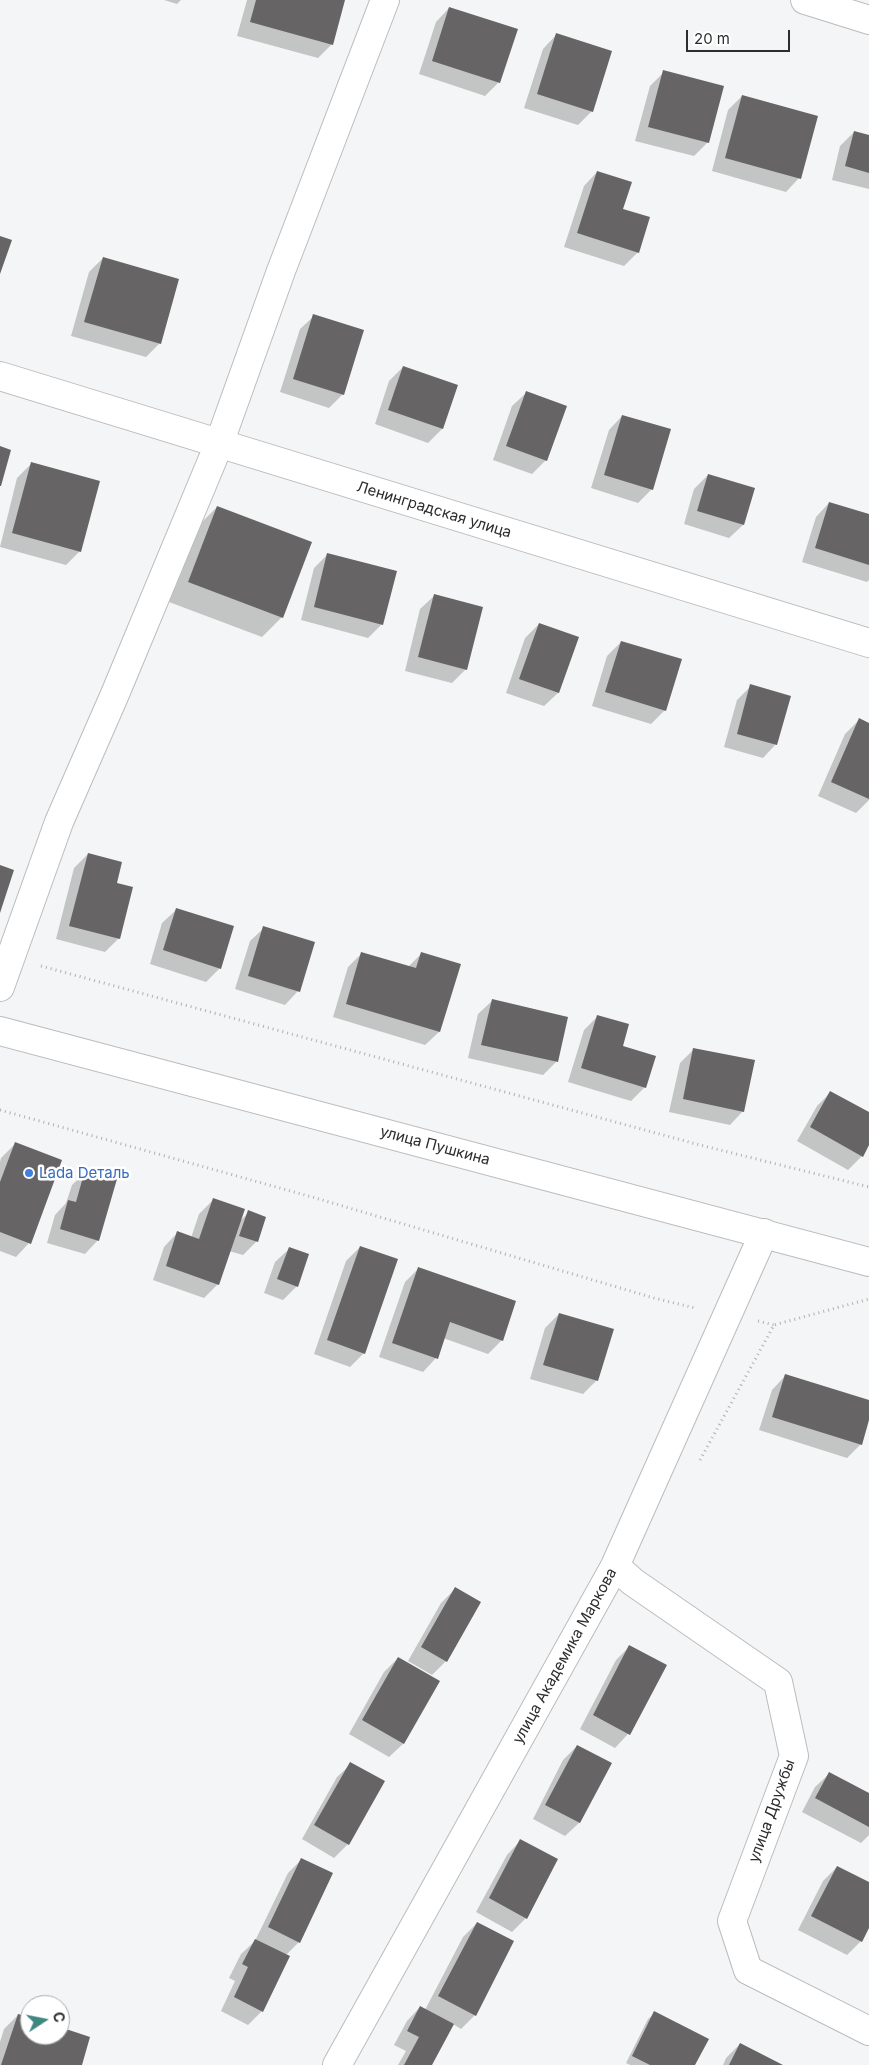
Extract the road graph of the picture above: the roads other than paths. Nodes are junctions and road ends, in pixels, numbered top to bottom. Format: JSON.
{"nodes":[{"id":1,"x":385,"y":0,"type":"edge"},
{"id":2,"x":805,"y":0,"type":"edge"},
{"id":3,"x":869,"y":20,"type":"edge"},
{"id":4,"x":0,"y":376,"type":"edge"},
{"id":5,"x":219,"y":444,"type":"junction"},
{"id":6,"x":869,"y":643,"type":"edge"},
{"id":7,"x":0,"y":987,"type":"edge"},
{"id":8,"x":0,"y":1031,"type":"edge"},
{"id":9,"x":764,"y":1233,"type":"junction"},
{"id":10,"x":869,"y":1262,"type":"edge"},
{"id":11,"x":616,"y":1566,"type":"junction"},
{"id":12,"x":869,"y":2031,"type":"edge"},
{"id":13,"x":337,"y":2065,"type":"edge"}],
"edges":[{"from":1,"to":5,"type":"street"},
{"from":2,"to":3,"type":"street"},
{"from":4,"to":5,"type":"street","name":"Ленинградская улица"},
{"from":5,"to":6,"type":"street","name":"Ленинградская улица"},
{"from":5,"to":7,"type":"street"},
{"from":8,"to":9,"type":"street","name":"улица Пушкина"},
{"from":9,"to":10,"type":"street","name":"улица Пушкина"},
{"from":9,"to":11,"type":"street","name":"улица Академика Маркова"},
{"from":11,"to":12,"type":"street","name":"улица Дружбы"},
{"from":11,"to":13,"type":"street","name":"улица Академика Маркова"}]}
